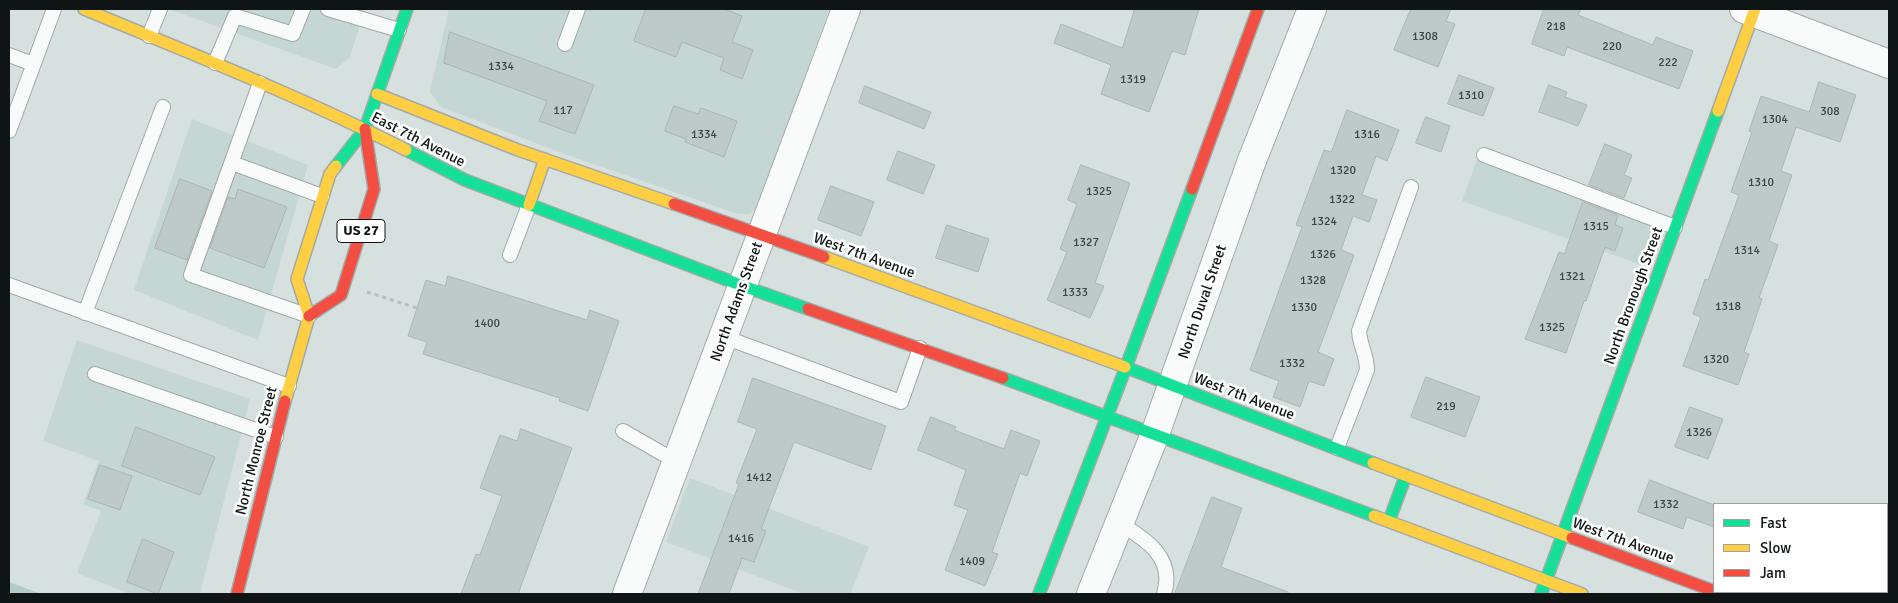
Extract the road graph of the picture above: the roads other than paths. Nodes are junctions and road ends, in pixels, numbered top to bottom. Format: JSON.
{"nodes":[{"id":1,"x":54,"y":9,"type":"edge"},
{"id":2,"x":84,"y":9,"type":"edge"},
{"id":3,"x":160,"y":9,"type":"edge"},
{"id":4,"x":303,"y":9,"type":"edge"},
{"id":5,"x":328,"y":9,"type":"edge"},
{"id":6,"x":407,"y":9,"type":"edge"},
{"id":7,"x":578,"y":9,"type":"edge"},
{"id":8,"x":846,"y":9,"type":"edge"},
{"id":9,"x":1258,"y":9,"type":"edge"},
{"id":10,"x":1312,"y":9,"type":"edge"},
{"id":11,"x":1751,"y":10,"type":"edge"},
{"id":12,"x":399,"y":30,"type":"junction"},
{"id":13,"x":149,"y":36,"type":"junction"},
{"id":14,"x":565,"y":44,"type":"dead end"},
{"id":15,"x":9,"y":54,"type":"edge"},
{"id":16,"x":215,"y":63,"type":"junction"},
{"id":17,"x":33,"y":64,"type":"junction"},
{"id":18,"x":1889,"y":64,"type":"edge"},
{"id":19,"x":260,"y":83,"type":"junction"},
{"id":20,"x":377,"y":94,"type":"junction"},
{"id":21,"x":163,"y":107,"type":"dead end"},
{"id":22,"x":365,"y":130,"type":"junction"},
{"id":23,"x":9,"y":131,"type":"edge"},
{"id":24,"x":1484,"y":155,"type":"dead end"},
{"id":25,"x":545,"y":160,"type":"junction"},
{"id":26,"x":232,"y":163,"type":"junction"},
{"id":27,"x":1411,"y":187,"type":"dead end"},
{"id":28,"x":322,"y":196,"type":"junction"},
{"id":29,"x":529,"y":205,"type":"junction"},
{"id":30,"x":1675,"y":227,"type":"junction"},
{"id":31,"x":762,"y":234,"type":"junction"},
{"id":32,"x":510,"y":255,"type":"dead end"},
{"id":33,"x":9,"y":285,"type":"edge"},
{"id":34,"x":743,"y":286,"type":"junction"},
{"id":35,"x":85,"y":313,"type":"junction"},
{"id":36,"x":309,"y":316,"type":"junction"},
{"id":37,"x":724,"y":337,"type":"junction"},
{"id":38,"x":920,"y":348,"type":"junction"},
{"id":39,"x":1126,"y":367,"type":"junction"},
{"id":40,"x":95,"y":374,"type":"dead end"},
{"id":41,"x":1173,"y":385,"type":"junction"},
{"id":42,"x":288,"y":386,"type":"junction"},
{"id":43,"x":1108,"y":416,"type":"junction"},
{"id":44,"x":623,"y":430,"type":"dead end"},
{"id":45,"x":1155,"y":434,"type":"junction"},
{"id":46,"x":276,"y":437,"type":"junction"},
{"id":47,"x":1337,"y":448,"type":"junction"},
{"id":48,"x":677,"y":462,"type":"junction"},
{"id":49,"x":1406,"y":475,"type":"junction"},
{"id":50,"x":1389,"y":521,"type":"junction"},
{"id":51,"x":1119,"y":523,"type":"junction"},
{"id":52,"x":1563,"y":535,"type":"junction"},
{"id":53,"x":1546,"y":580,"type":"junction"},
{"id":54,"x":1713,"y":590,"type":"edge"},
{"id":55,"x":237,"y":594,"type":"edge"},
{"id":56,"x":628,"y":594,"type":"edge"},
{"id":57,"x":1039,"y":594,"type":"edge"},
{"id":58,"x":1091,"y":594,"type":"edge"},
{"id":59,"x":1164,"y":594,"type":"edge"},
{"id":60,"x":1541,"y":594,"type":"edge"},
{"id":61,"x":1582,"y":594,"type":"edge"}],
"edges":[{"from":1,"to":17,"type":"lane"},
{"from":2,"to":13,"type":"street","name":"East 7th Avenue"},
{"from":3,"to":13,"type":"lane"},
{"from":4,"to":16,"type":"lane"},
{"from":5,"to":12,"type":"lane"},
{"from":6,"to":12,"type":"street","number":"US 27"},
{"from":7,"to":14,"type":"lane"},
{"from":8,"to":31,"type":"street","name":"North Adams Street"},
{"from":9,"to":39,"type":"street"},
{"from":10,"to":41,"type":"street","name":"North Duval Street"},
{"from":11,"to":18,"type":"street"},
{"from":11,"to":30,"type":"street","name":"North Bronough Street"},
{"from":12,"to":20,"type":"street","number":"US 27"},
{"from":13,"to":16,"type":"street","name":"East 7th Avenue"},
{"from":15,"to":17,"type":"lane"},
{"from":16,"to":19,"type":"street","name":"East 7th Avenue"},
{"from":17,"to":23,"type":"lane"},
{"from":19,"to":22,"type":"street","name":"East 7th Avenue"},
{"from":19,"to":26,"type":"lane"},
{"from":20,"to":22,"type":"street","number":"US 27"},
{"from":20,"to":25,"type":"street","name":"East 7th Avenue"},
{"from":21,"to":35,"type":"lane"},
{"from":22,"to":28,"type":"street","number":"US 27"},
{"from":22,"to":29,"type":"street","name":"East 7th Avenue"},
{"from":22,"to":36,"type":"street","number":"US 27"},
{"from":24,"to":30,"type":"lane"},
{"from":25,"to":29,"type":"street"},
{"from":25,"to":31,"type":"street","name":"East 7th Avenue"},
{"from":26,"to":28,"type":"lane"},
{"from":26,"to":36,"type":"lane"},
{"from":27,"to":47,"type":"lane"},
{"from":28,"to":36,"type":"street","number":"US 27"},
{"from":29,"to":32,"type":"lane"},
{"from":29,"to":34,"type":"street","name":"East 7th Avenue"},
{"from":30,"to":52,"type":"street","name":"North Bronough Street"},
{"from":31,"to":34,"type":"street","name":"North Adams Street"},
{"from":31,"to":39,"type":"street","name":"West 7th Avenue"},
{"from":33,"to":35,"type":"lane"},
{"from":34,"to":37,"type":"street","name":"North Adams Street"},
{"from":34,"to":38,"type":"street"},
{"from":35,"to":42,"type":"lane"},
{"from":36,"to":42,"type":"street","name":"North Monroe Street"},
{"from":37,"to":38,"type":"lane"},
{"from":37,"to":48,"type":"street","name":"North Adams Street"},
{"from":38,"to":43,"type":"street"},
{"from":39,"to":41,"type":"street","name":"West 7th Avenue"},
{"from":39,"to":43,"type":"street"},
{"from":40,"to":46,"type":"lane"},
{"from":41,"to":45,"type":"street","name":"North Duval Street"},
{"from":41,"to":47,"type":"street","name":"West 7th Avenue"},
{"from":42,"to":46,"type":"street","name":"North Monroe Street"},
{"from":43,"to":45,"type":"street"},
{"from":43,"to":57,"type":"street"},
{"from":44,"to":48,"type":"lane"},
{"from":45,"to":50,"type":"street"},
{"from":45,"to":51,"type":"street","name":"North Duval Street"},
{"from":46,"to":55,"type":"street","name":"North Monroe Street"},
{"from":47,"to":49,"type":"street","name":"West 7th Avenue"},
{"from":48,"to":56,"type":"street","name":"North Adams Street"},
{"from":49,"to":50,"type":"street"},
{"from":49,"to":52,"type":"street","name":"West 7th Avenue"},
{"from":50,"to":53,"type":"street"},
{"from":51,"to":58,"type":"street","name":"North Duval Street"},
{"from":51,"to":59,"type":"lane"},
{"from":52,"to":53,"type":"street","name":"North Bronough Street"},
{"from":52,"to":54,"type":"street","name":"West 7th Avenue"},
{"from":53,"to":60,"type":"street","name":"North Bronough Street"},
{"from":53,"to":61,"type":"street"}]}
